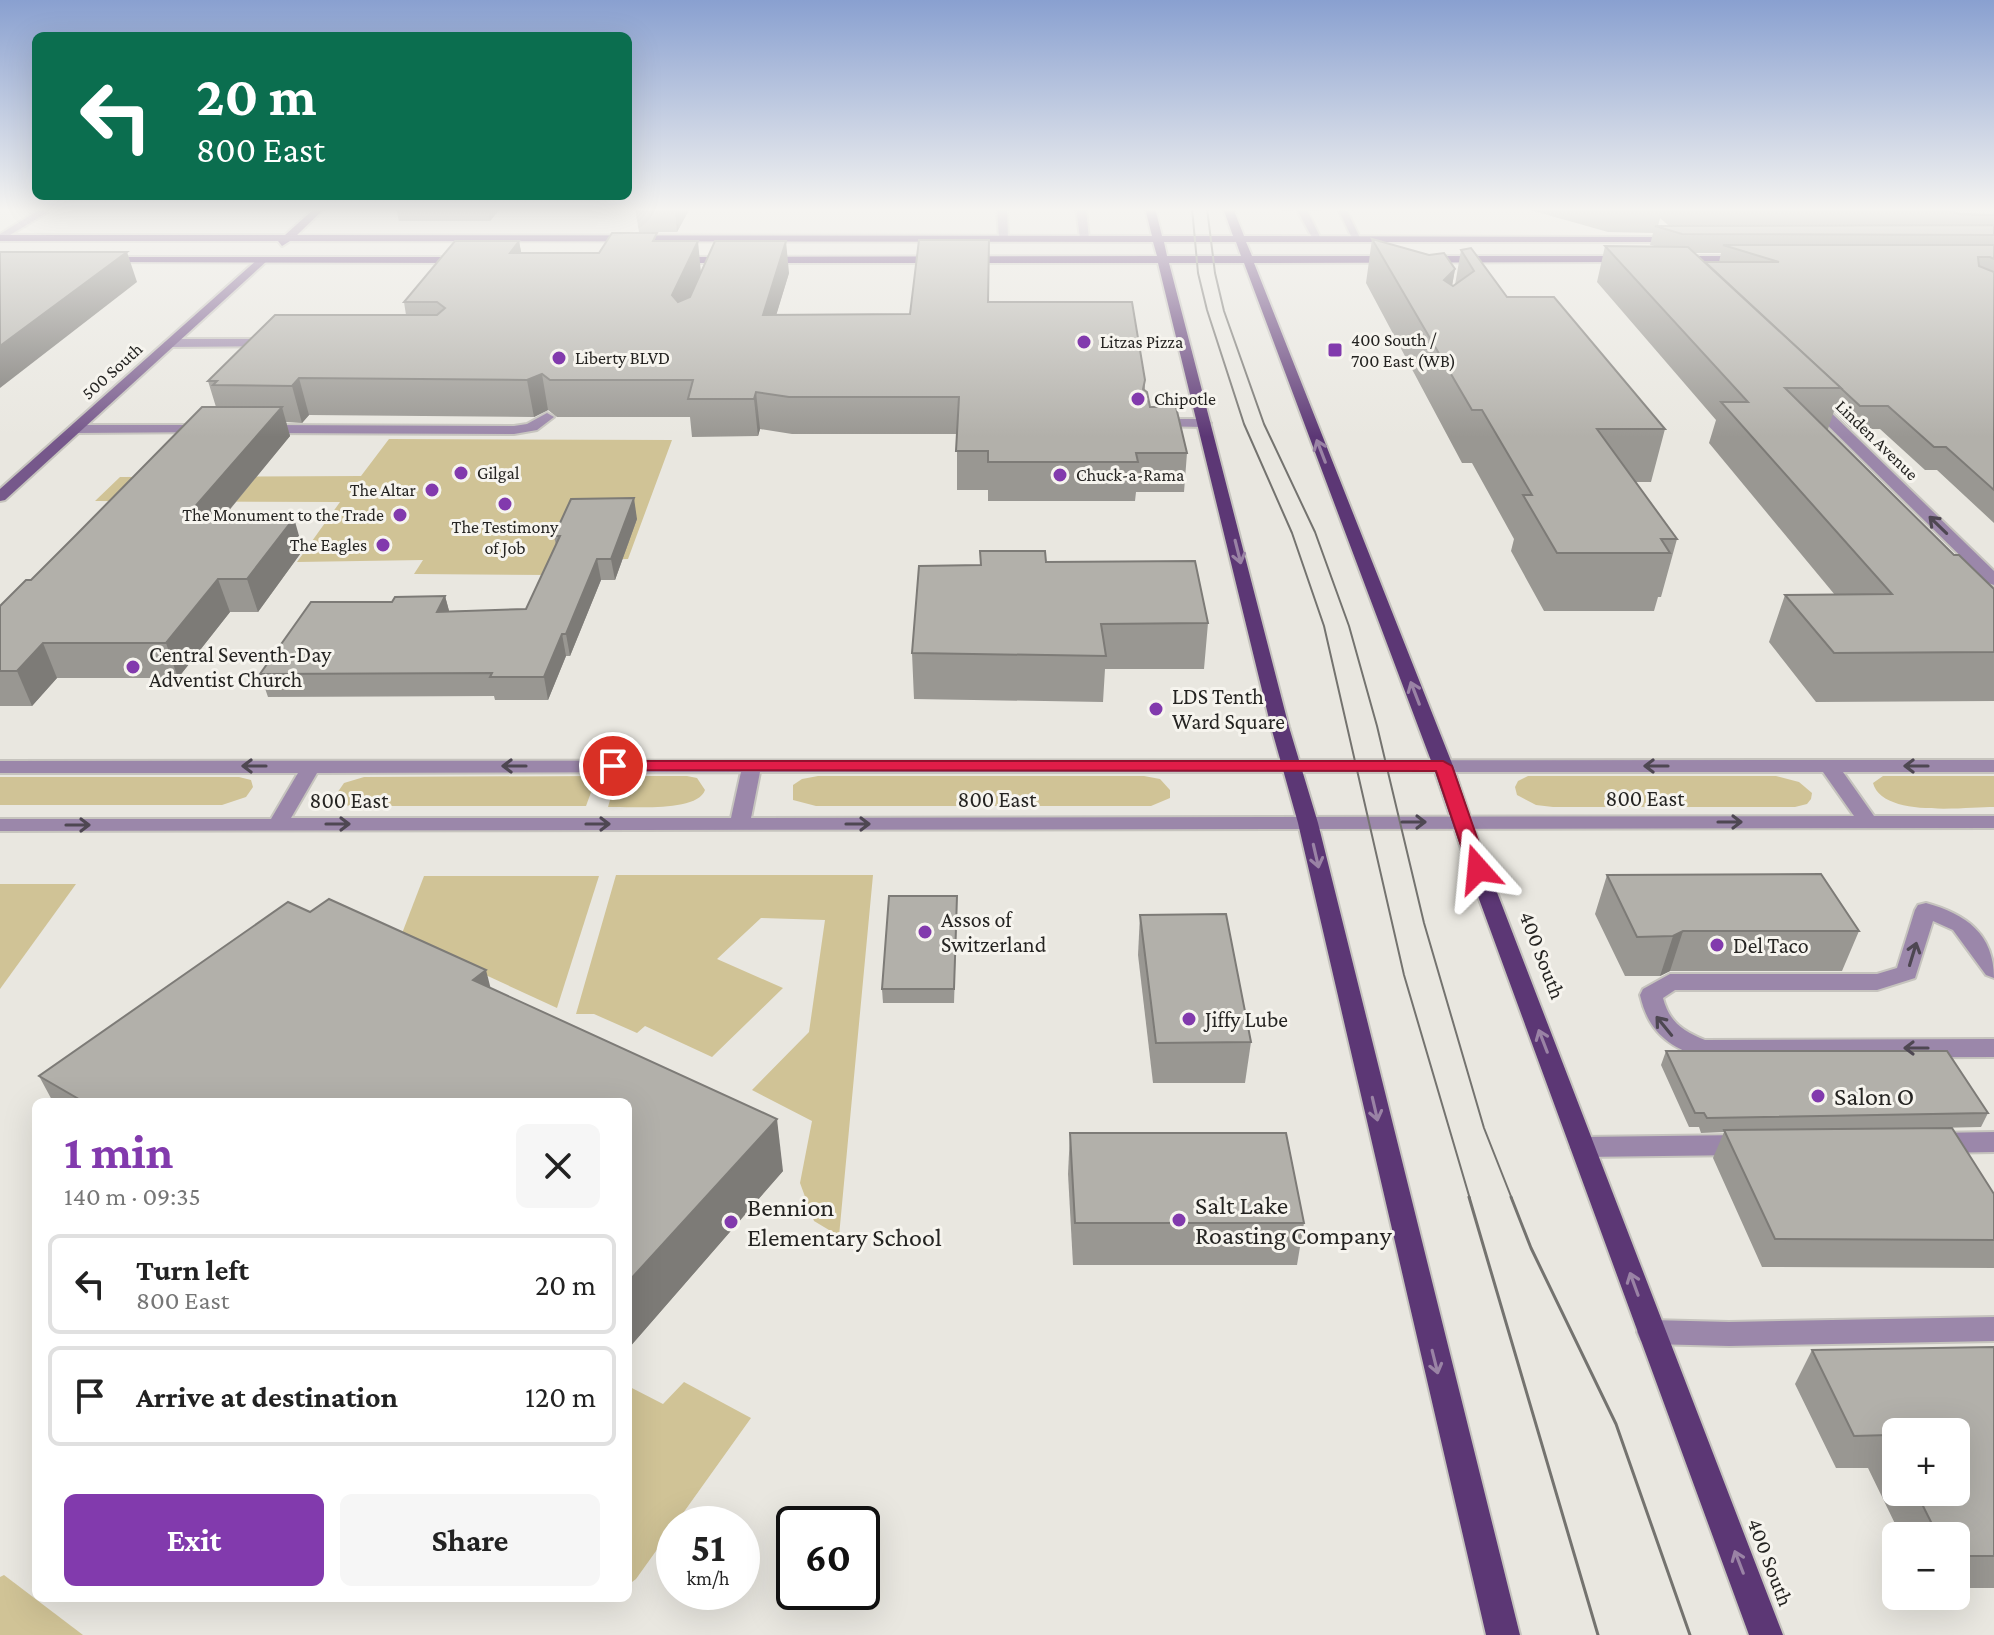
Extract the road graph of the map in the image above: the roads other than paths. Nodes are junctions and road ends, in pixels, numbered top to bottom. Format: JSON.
{"nodes":[{"id":1,"x":236,"y":284,"type":"edge"},
{"id":2,"x":1170,"y":284,"type":"edge"},
{"id":3,"x":1256,"y":284,"type":"edge"},
{"id":4,"x":170,"y":343,"type":"junction"},
{"id":5,"x":279,"y":343,"type":"edge"},
{"id":6,"x":1802,"y":391,"type":"edge"},
{"id":7,"x":547,"y":417,"type":"edge"},
{"id":8,"x":1149,"y":423,"type":"edge"},
{"id":9,"x":1204,"y":423,"type":"junction"},
{"id":10,"x":75,"y":429,"type":"junction"},
{"id":11,"x":222,"y":429,"type":"edge"},
{"id":12,"x":253,"y":429,"type":"edge"},
{"id":13,"x":0,"y":497,"type":"edge"},
{"id":14,"x":1994,"y":580,"type":"edge"},
{"id":15,"x":1292,"y":765,"type":"junction"},
{"id":16,"x":311,"y":766,"type":"junction"},
{"id":17,"x":752,"y":766,"type":"junction"},
{"id":18,"x":1443,"y":766,"type":"junction"},
{"id":19,"x":1829,"y":766,"type":"junction"},
{"id":20,"x":1994,"y":766,"type":"edge"},
{"id":21,"x":0,"y":767,"type":"edge"},
{"id":22,"x":1463,"y":822,"type":"junction"},
{"id":23,"x":1868,"y":822,"type":"junction"},
{"id":24,"x":1994,"y":822,"type":"edge"},
{"id":25,"x":1308,"y":823,"type":"junction"},
{"id":26,"x":278,"y":824,"type":"junction"},
{"id":27,"x":740,"y":824,"type":"junction"},
{"id":28,"x":0,"y":825,"type":"edge"},
{"id":29,"x":1994,"y":970,"type":"edge"},
{"id":30,"x":1994,"y":1048,"type":"edge"},
{"id":31,"x":1994,"y":1142,"type":"edge"},
{"id":32,"x":1916,"y":1143,"type":"edge"},
{"id":33,"x":1774,"y":1145,"type":"edge"},
{"id":34,"x":1583,"y":1147,"type":"junction"},
{"id":35,"x":1994,"y":1329,"type":"edge"},
{"id":36,"x":1651,"y":1332,"type":"junction"},
{"id":37,"x":1503,"y":1635,"type":"edge"},
{"id":38,"x":1766,"y":1635,"type":"edge"}],
"edges":[{"from":1,"to":4,"type":"street","name":"500 South"},
{"from":2,"to":9,"type":"main road"},
{"from":18,"to":3,"type":"main road","name":"400 South","one_way":true},
{"from":4,"to":5,"type":"street"},
{"from":4,"to":10,"type":"street","name":"500 South"},
{"from":14,"to":6,"type":"street","name":"Linden Avenue","one_way":true},
{"from":7,"to":12,"type":"street"},
{"from":8,"to":9,"type":"street"},
{"from":9,"to":15,"type":"main road","one_way":true},
{"from":10,"to":11,"type":"street"},
{"from":10,"to":13,"type":"street","name":"500 South"},
{"from":15,"to":17,"type":"street","name":"800 East"},
{"from":15,"to":18,"type":"street","name":"800 East"},
{"from":15,"to":25,"type":"main road"},
{"from":17,"to":16,"type":"street","name":"800 East","one_way":true},
{"from":16,"to":21,"type":"street","name":"800 East","one_way":true},
{"from":16,"to":26,"type":"street"},
{"from":17,"to":27,"type":"street"},
{"from":19,"to":18,"type":"street","name":"800 East","one_way":true},
{"from":18,"to":22,"type":"main road","name":"400 South"},
{"from":20,"to":19,"type":"street","name":"800 East","one_way":true},
{"from":19,"to":23,"type":"street"},
{"from":22,"to":23,"type":"street","name":"800 East","one_way":true},
{"from":25,"to":22,"type":"street","name":"800 East","one_way":true},
{"from":34,"to":22,"type":"main road","name":"400 South","one_way":true},
{"from":23,"to":24,"type":"street","name":"800 East"},
{"from":27,"to":25,"type":"street","name":"800 East","one_way":true},
{"from":25,"to":37,"type":"main road","one_way":true},
{"from":26,"to":27,"type":"street","name":"800 East","one_way":true},
{"from":28,"to":26,"type":"street","name":"800 East","one_way":true},
{"from":30,"to":29,"type":"street","one_way":true},
{"from":31,"to":32,"type":"street"},
{"from":33,"to":34,"type":"street"},
{"from":36,"to":34,"type":"main road","name":"400 South","one_way":true},
{"from":35,"to":36,"type":"street"},
{"from":38,"to":36,"type":"main road","name":"400 South","one_way":true}]}
